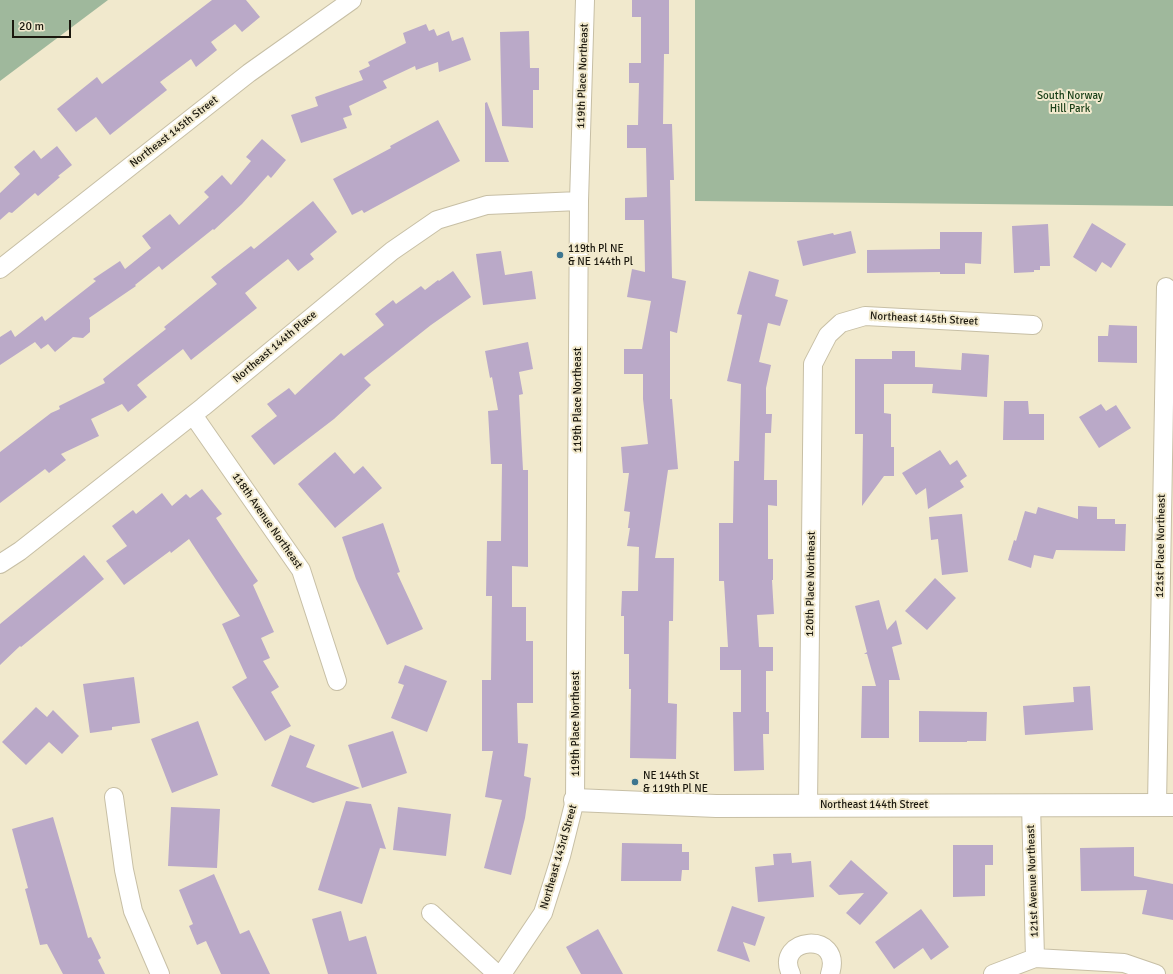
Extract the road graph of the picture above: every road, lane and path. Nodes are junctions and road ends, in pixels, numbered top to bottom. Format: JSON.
{"nodes":[{"id":1,"x":352,"y":0,"type":"edge"},
{"id":2,"x":585,"y":0,"type":"edge"},
{"id":3,"x":579,"y":201,"type":"junction"},
{"id":4,"x":0,"y":269,"type":"edge"},
{"id":5,"x":1166,"y":287,"type":"dead end"},
{"id":6,"x":1033,"y":326,"type":"dead end"},
{"id":7,"x":813,"y":364,"type":"joint"},
{"id":8,"x":193,"y":415,"type":"junction"},
{"id":9,"x":0,"y":564,"type":"edge"},
{"id":10,"x":337,"y":681,"type":"dead end"},
{"id":11,"x":114,"y":797,"type":"dead end"},
{"id":12,"x":575,"y":800,"type":"junction"},
{"id":13,"x":1031,"y":804,"type":"junction"},
{"id":14,"x":808,"y":805,"type":"junction"},
{"id":15,"x":1165,"y":805,"type":"edge"},
{"id":16,"x":431,"y":913,"type":"dead end"},
{"id":17,"x":1035,"y":958,"type":"junction"},
{"id":18,"x":160,"y":974,"type":"edge"},
{"id":19,"x":497,"y":974,"type":"edge"},
{"id":20,"x":502,"y":974,"type":"edge"},
{"id":21,"x":791,"y":974,"type":"edge"},
{"id":22,"x":830,"y":974,"type":"edge"},
{"id":23,"x":993,"y":974,"type":"edge"},
{"id":24,"x":1156,"y":974,"type":"edge"}],
"edges":[{"from":1,"to":4,"type":"street","name":"Northeast 145th Street"},
{"from":2,"to":3,"type":"street","name":"119th Place Northeast"},
{"from":3,"to":8,"type":"street","name":"Northeast 144th Place"},
{"from":3,"to":12,"type":"street","name":"119th Place Northeast"},
{"from":5,"to":15,"type":"street","name":"121st Place Northeast"},
{"from":6,"to":7,"type":"street","name":"Northeast 145th Street"},
{"from":7,"to":14,"type":"street","name":"120th Place Northeast"},
{"from":8,"to":9,"type":"street","name":"Northeast 144th Place"},
{"from":8,"to":10,"type":"street","name":"118th Avenue Northeast"},
{"from":11,"to":18,"type":"street"},
{"from":12,"to":14,"type":"street","name":"Northeast 144th Street"},
{"from":12,"to":20,"type":"street","name":"Northeast 143rd Street"},
{"from":13,"to":14,"type":"street","name":"Northeast 144th Street"},
{"from":13,"to":15,"type":"street","name":"Northeast 144th Street"},
{"from":13,"to":17,"type":"street","name":"121st Avenue Northeast"},
{"from":16,"to":19,"type":"street"},
{"from":17,"to":23,"type":"street"},
{"from":17,"to":24,"type":"street"},
{"from":21,"to":22,"type":"street"}]}
